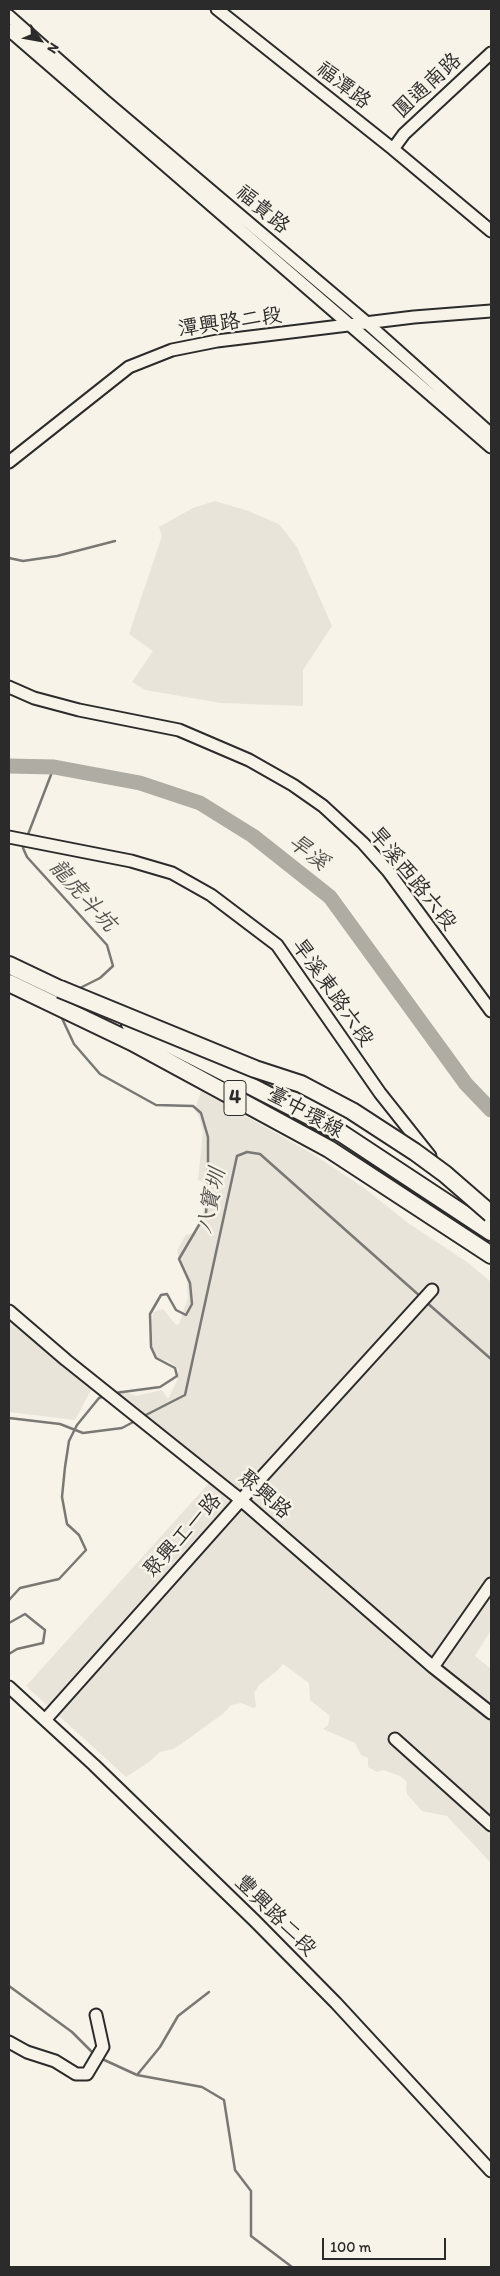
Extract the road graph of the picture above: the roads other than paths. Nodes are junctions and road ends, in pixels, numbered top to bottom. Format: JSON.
{"nodes":[{"id":1,"x":217,"y":9,"type":"edge"},
{"id":2,"x":9,"y":16,"type":"edge"},
{"id":3,"x":9,"y":30,"type":"edge"},
{"id":4,"x":491,"y":53,"type":"edge"},
{"id":5,"x":392,"y":149,"type":"junction"},
{"id":6,"x":491,"y":231,"type":"edge"},
{"id":7,"x":491,"y":311,"type":"edge"},
{"id":8,"x":366,"y":323,"type":"junction"},
{"id":9,"x":350,"y":326,"type":"junction"},
{"id":10,"x":491,"y":434,"type":"edge"},
{"id":11,"x":491,"y":447,"type":"edge"},
{"id":12,"x":9,"y":462,"type":"edge"},
{"id":13,"x":9,"y":687,"type":"edge"},
{"id":14,"x":9,"y":838,"type":"edge"},
{"id":15,"x":9,"y":965,"type":"edge"},
{"id":16,"x":9,"y":983,"type":"edge"},
{"id":17,"x":60,"y":989,"type":"junction"},
{"id":18,"x":491,"y":1011,"type":"edge"},
{"id":19,"x":491,"y":1215,"type":"edge"},
{"id":20,"x":452,"y":1230,"type":"junction"},
{"id":21,"x":491,"y":1232,"type":"edge"},
{"id":22,"x":491,"y":1255,"type":"edge"},
{"id":23,"x":491,"y":1265,"type":"edge"},
{"id":24,"x":432,"y":1290,"type":"dead end"},
{"id":25,"x":9,"y":1310,"type":"edge"},
{"id":26,"x":241,"y":1500,"type":"junction"},
{"id":27,"x":491,"y":1584,"type":"edge"},
{"id":28,"x":433,"y":1667,"type":"junction"},
{"id":29,"x":9,"y":1681,"type":"edge"},
{"id":30,"x":9,"y":1687,"type":"edge"},
{"id":31,"x":22,"y":1698,"type":"junction"},
{"id":32,"x":491,"y":1713,"type":"edge"},
{"id":33,"x":45,"y":1720,"type":"junction"},
{"id":34,"x":395,"y":1740,"type":"dead end"},
{"id":35,"x":491,"y":1825,"type":"edge"},
{"id":36,"x":96,"y":2015,"type":"dead end"},
{"id":37,"x":9,"y":2042,"type":"edge"},
{"id":38,"x":491,"y":2171,"type":"edge"}],
"edges":[{"from":1,"to":5,"type":"street","name":"福潭路"},
{"from":2,"to":8,"type":"street","name":"福貴路"},
{"from":3,"to":9,"type":"street","name":"福貴路"},
{"from":4,"to":5,"type":"street","name":"圓通南路"},
{"from":5,"to":6,"type":"street","name":"福潭路"},
{"from":7,"to":8,"type":"street","name":"潭興路二段"},
{"from":8,"to":9,"type":"street","name":"潭興路二段"},
{"from":8,"to":10,"type":"street","name":"福貴路"},
{"from":9,"to":11,"type":"street","name":"福貴路"},
{"from":9,"to":12,"type":"street","name":"潭興路二段"},
{"from":13,"to":18,"type":"street","name":"旱溪西路六段"},
{"from":14,"to":19,"type":"street","name":"旱溪東路六段"},
{"from":15,"to":17,"type":"highway","name":"臺中環線","number":"4"},
{"from":16,"to":20,"type":"highway","name":"臺中環線","number":"4"},
{"from":17,"to":19,"type":"highway","bridge":true},
{"from":17,"to":21,"type":"highway","name":"臺中環線","number":"4","bridge":true},
{"from":20,"to":22,"type":"highway","name":"臺中環線","number":"4"},
{"from":20,"to":23,"type":"highway"},
{"from":24,"to":26,"type":"street","name":"聚興工一路"},
{"from":25,"to":26,"type":"street","name":"聚興路"},
{"from":26,"to":28,"type":"street","name":"聚興路"},
{"from":26,"to":33,"type":"street","name":"聚興工一路"},
{"from":27,"to":28,"type":"street"},
{"from":28,"to":32,"type":"street","name":"聚興路"},
{"from":29,"to":31,"type":"street","name":"豐興路二段"},
{"from":30,"to":31,"type":"street","name":"豐興路二段"},
{"from":31,"to":33,"type":"street","name":"豐興路二段"},
{"from":33,"to":38,"type":"street","name":"豐興路二段"},
{"from":34,"to":35,"type":"street"},
{"from":36,"to":37,"type":"street"}]}
